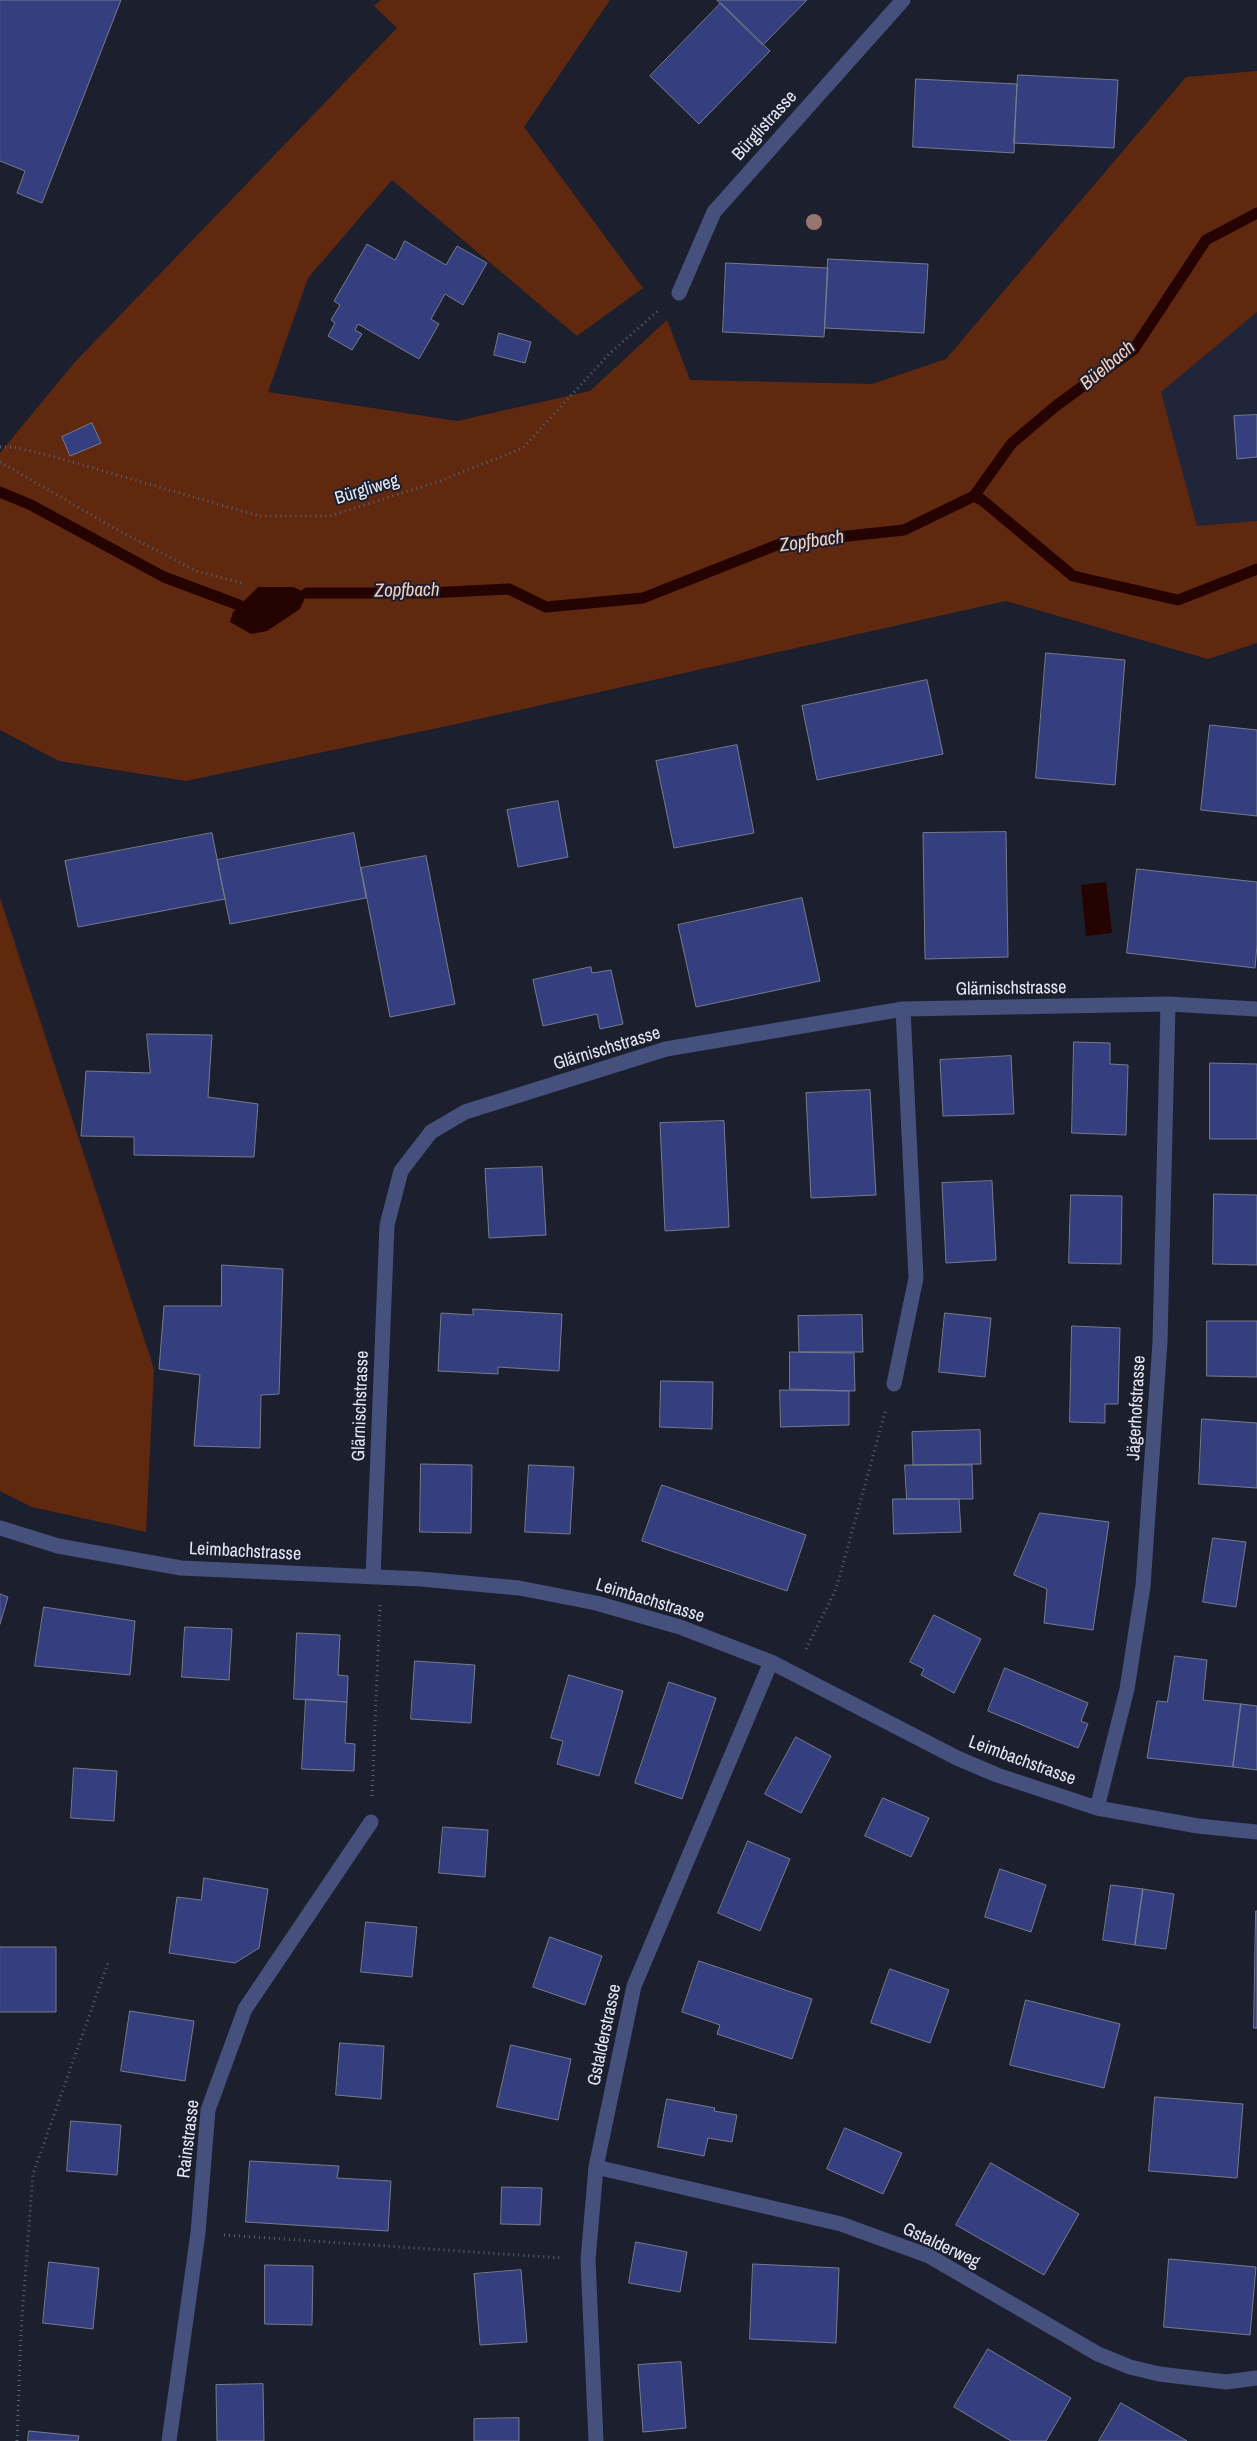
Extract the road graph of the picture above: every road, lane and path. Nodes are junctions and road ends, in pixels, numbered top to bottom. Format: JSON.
{"nodes":[{"id":1,"x":903,"y":0,"type":"edge"},
{"id":2,"x":679,"y":293,"type":"joint"},
{"id":3,"x":0,"y":447,"type":"edge"},
{"id":4,"x":0,"y":462,"type":"edge"},
{"id":5,"x":242,"y":583,"type":"dead end"},
{"id":6,"x":1168,"y":1004,"type":"junction"},
{"id":7,"x":903,"y":1009,"type":"junction"},
{"id":8,"x":1257,"y":1009,"type":"edge"},
{"id":9,"x":894,"y":1384,"type":"joint"},
{"id":10,"x":0,"y":1528,"type":"edge"},
{"id":11,"x":373,"y":1578,"type":"junction"},
{"id":12,"x":380,"y":1604,"type":"dead end"},
{"id":13,"x":804,"y":1652,"type":"dead end"},
{"id":14,"x":771,"y":1662,"type":"junction"},
{"id":15,"x":1097,"y":1808,"type":"junction"},
{"id":16,"x":370,"y":1822,"type":"joint"},
{"id":17,"x":1257,"y":1832,"type":"edge"},
{"id":18,"x":108,"y":1963,"type":"dead end"},
{"id":19,"x":596,"y":2167,"type":"junction"},
{"id":20,"x":198,"y":2233,"type":"junction"},
{"id":21,"x":588,"y":2260,"type":"junction"},
{"id":22,"x":1257,"y":2378,"type":"edge"},
{"id":23,"x":17,"y":2441,"type":"edge"},
{"id":24,"x":169,"y":2441,"type":"edge"},
{"id":25,"x":596,"y":2441,"type":"edge"}],
"edges":[{"from":1,"to":2,"type":"street","name":"Bürglistrasse"},
{"from":2,"to":3,"type":"path","name":"Bürgliweg"},
{"from":4,"to":5,"type":"path"},
{"from":6,"to":7,"type":"street","name":"Glärnischstrasse"},
{"from":6,"to":8,"type":"street","name":"Glärnischstrasse"},
{"from":6,"to":15,"type":"street","name":"Jägerhofstrasse"},
{"from":7,"to":9,"type":"street"},
{"from":7,"to":11,"type":"street","name":"Glärnischstrasse"},
{"from":9,"to":13,"type":"path"},
{"from":10,"to":11,"type":"street","name":"Leimbachstrasse"},
{"from":11,"to":14,"type":"street","name":"Leimbachstrasse"},
{"from":12,"to":16,"type":"path"},
{"from":14,"to":15,"type":"street","name":"Leimbachstrasse"},
{"from":14,"to":19,"type":"street","name":"Gstalderstrasse"},
{"from":15,"to":17,"type":"street","name":"Leimbachstrasse"},
{"from":16,"to":20,"type":"street","name":"Rainstrasse"},
{"from":18,"to":23,"type":"path"},
{"from":19,"to":21,"type":"street","name":"Gstalderstrasse"},
{"from":19,"to":22,"type":"street","name":"Gstalderweg"},
{"from":20,"to":21,"type":"path"},
{"from":20,"to":24,"type":"street","name":"Rainstrasse"},
{"from":21,"to":25,"type":"street","name":"Gstalderstrasse"}]}
